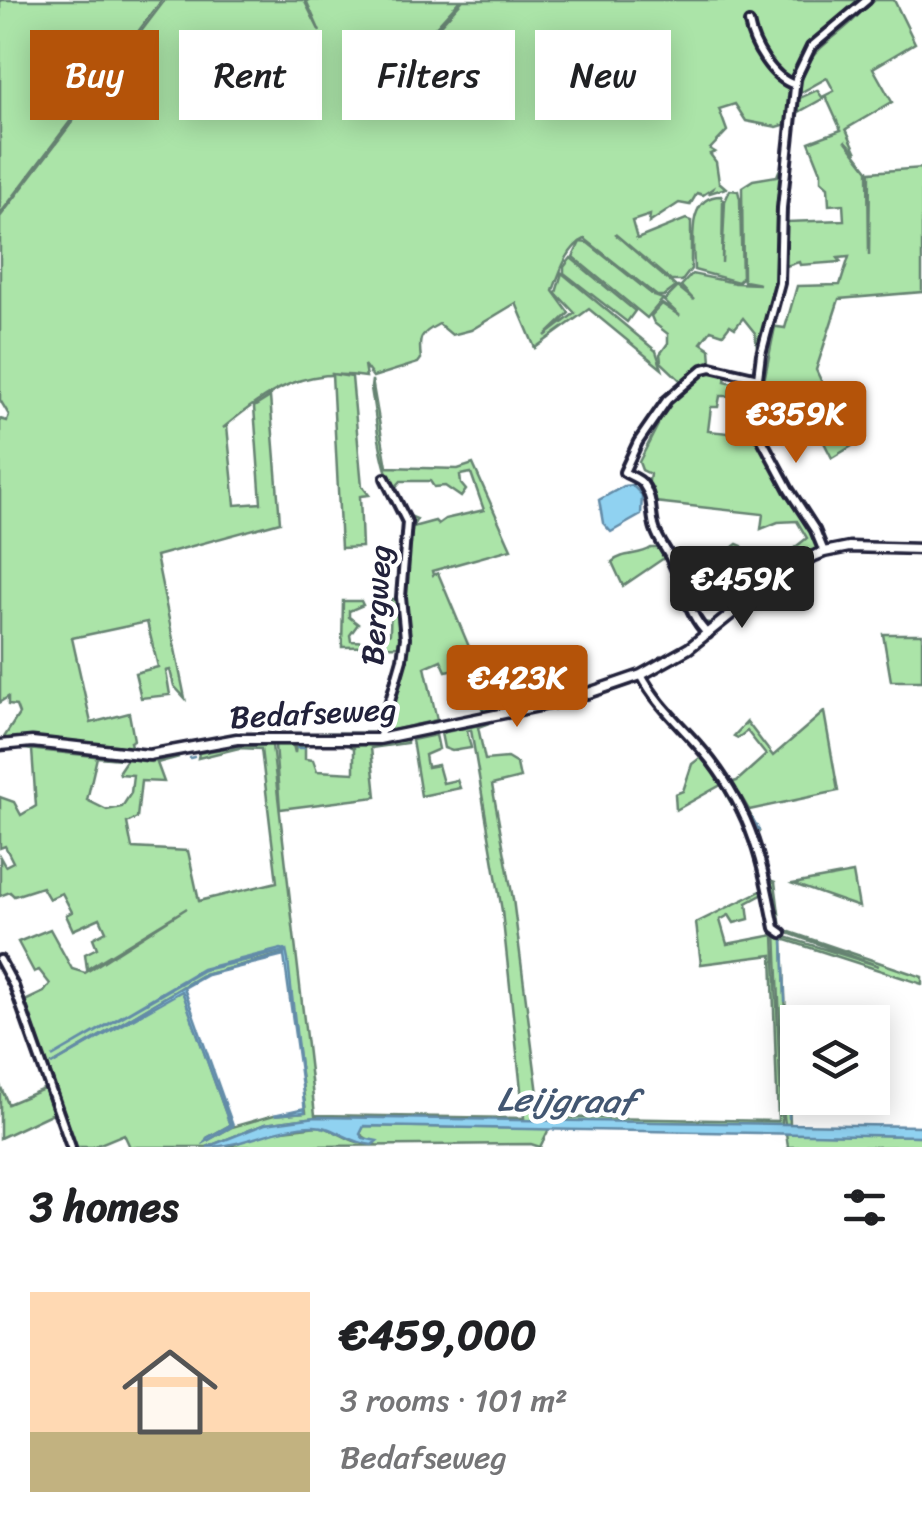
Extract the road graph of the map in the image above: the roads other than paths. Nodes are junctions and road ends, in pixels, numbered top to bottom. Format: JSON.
{"nodes":[{"id":1,"x":867,"y":0,"type":"edge"},
{"id":2,"x":749,"y":22,"type":"dead end"},
{"id":3,"x":795,"y":85,"type":"junction"},
{"id":4,"x":758,"y":378,"type":"junction"},
{"id":5,"x":385,"y":478,"type":"dead end"},
{"id":6,"x":922,"y":550,"type":"edge"},
{"id":7,"x":824,"y":552,"type":"junction"},
{"id":8,"x":708,"y":634,"type":"junction"},
{"id":9,"x":641,"y":676,"type":"junction"},
{"id":10,"x":379,"y":739,"type":"junction"},
{"id":11,"x":0,"y":745,"type":"edge"},
{"id":12,"x":782,"y":933,"type":"dead end"},
{"id":13,"x":0,"y":960,"type":"edge"},
{"id":14,"x":71,"y":1147,"type":"edge"}],
"edges":[{"from":1,"to":3,"type":"street"},
{"from":2,"to":3,"type":"street"},
{"from":3,"to":4,"type":"street"},
{"from":4,"to":7,"type":"street"},
{"from":4,"to":8,"type":"street"},
{"from":5,"to":10,"type":"street","name":"Bergweg"},
{"from":6,"to":7,"type":"street"},
{"from":7,"to":8,"type":"street","name":"Bedafseweg"},
{"from":8,"to":9,"type":"street","name":"Bedafseweg"},
{"from":9,"to":10,"type":"street","name":"Bedafseweg"},
{"from":9,"to":12,"type":"street"},
{"from":10,"to":11,"type":"street","name":"Bedafseweg"},
{"from":13,"to":14,"type":"street"}]}
